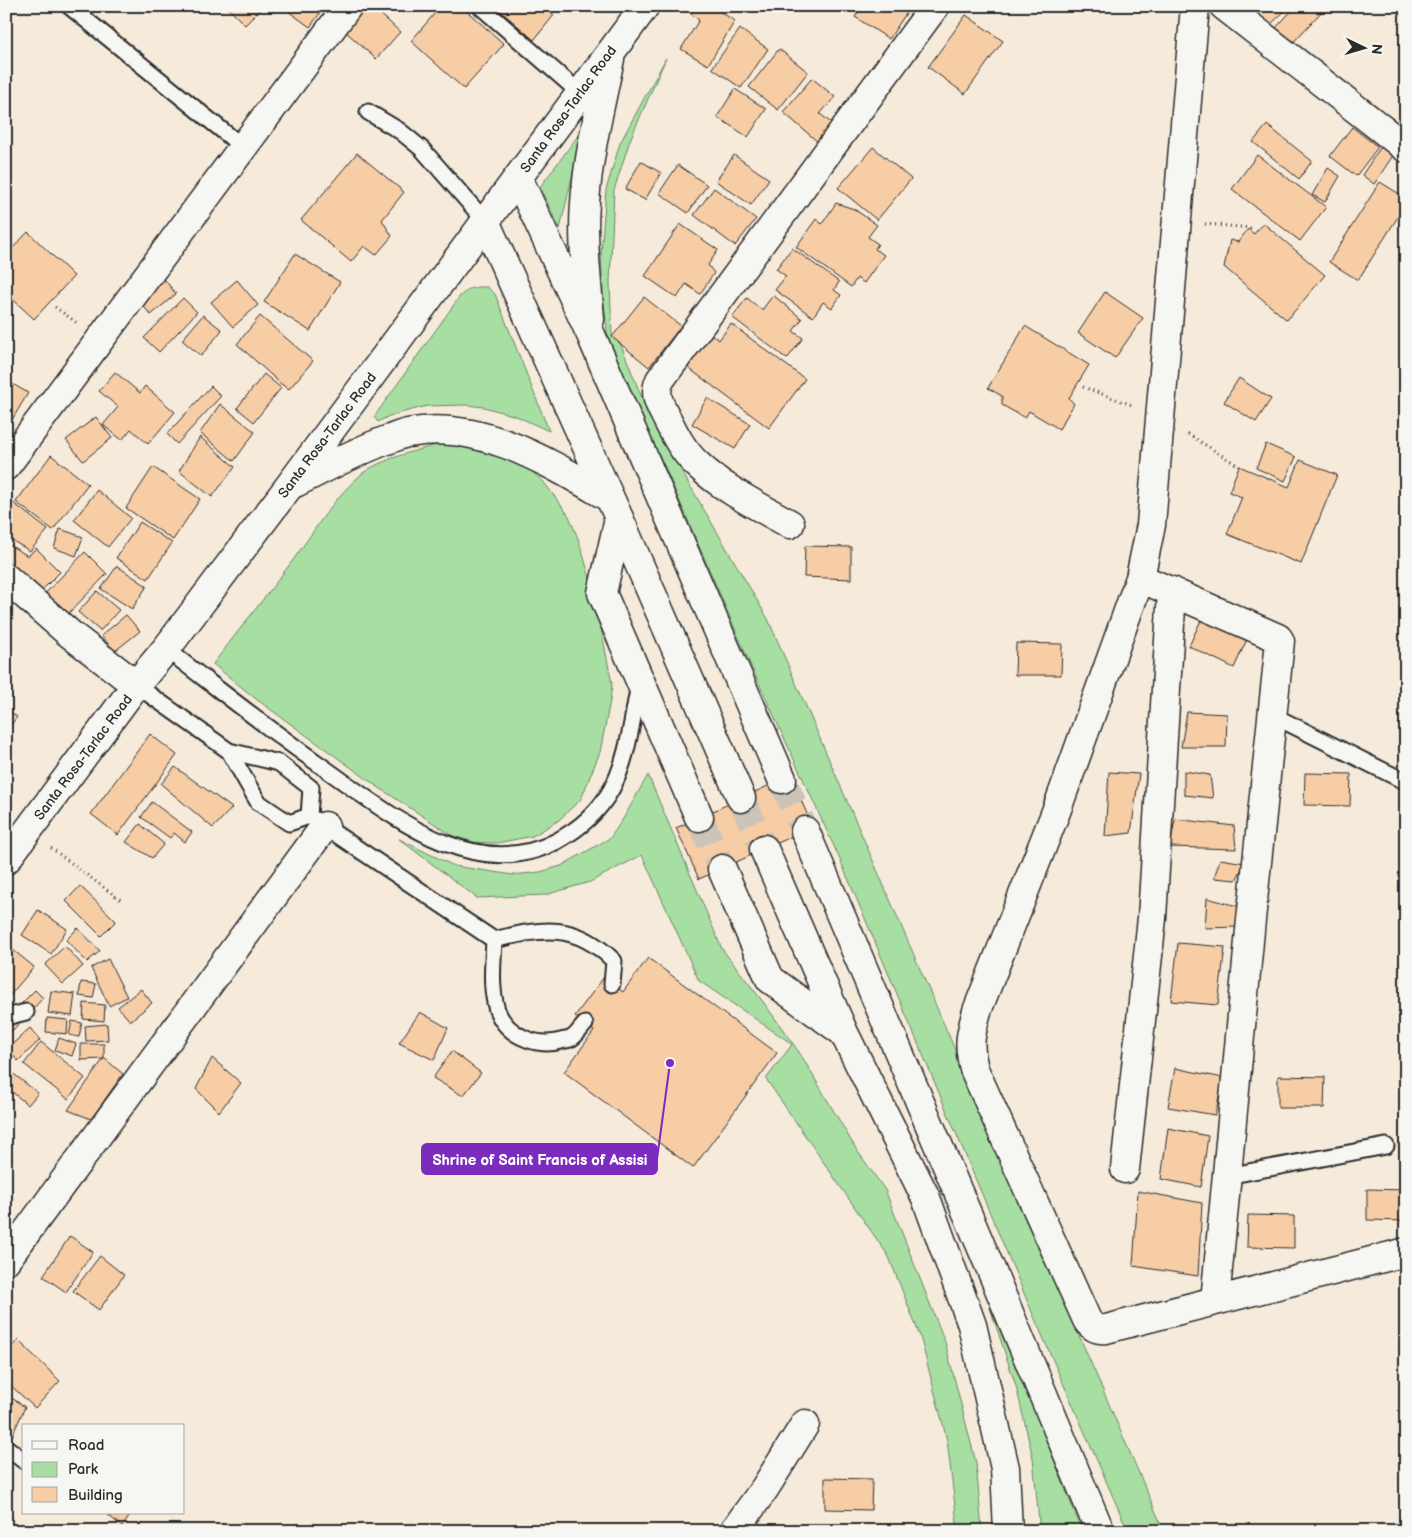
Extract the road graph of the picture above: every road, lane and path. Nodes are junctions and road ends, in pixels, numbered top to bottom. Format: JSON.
{"nodes":[{"id":1,"x":69,"y":6,"type":"edge"},
{"id":2,"x":348,"y":6,"type":"edge"},
{"id":3,"x":480,"y":6,"type":"edge"},
{"id":4,"x":644,"y":6,"type":"edge"},
{"id":5,"x":935,"y":6,"type":"edge"},
{"id":6,"x":1195,"y":6,"type":"edge"},
{"id":7,"x":1224,"y":6,"type":"edge"},
{"id":8,"x":612,"y":49,"type":"junction"},
{"id":9,"x":580,"y":94,"type":"junction"},
{"id":10,"x":368,"y":112,"type":"dead end"},
{"id":11,"x":244,"y":148,"type":"junction"},
{"id":12,"x":1406,"y":148,"type":"edge"},
{"id":13,"x":518,"y":178,"type":"junction"},
{"id":14,"x":485,"y":221,"type":"junction"},
{"id":15,"x":1177,"y":222,"type":"junction"},
{"id":16,"x":1251,"y":228,"type":"dead end"},
{"id":17,"x":592,"y":335,"type":"junction"},
{"id":18,"x":1083,"y":387,"type":"dead end"},
{"id":19,"x":1161,"y":416,"type":"junction"},
{"id":20,"x":6,"y":466,"type":"edge"},
{"id":21,"x":1239,"y":466,"type":"dead end"},
{"id":22,"x":290,"y":486,"type":"junction"},
{"id":23,"x":614,"y":508,"type":"junction"},
{"id":24,"x":790,"y":524,"type":"dead end"},
{"id":25,"x":6,"y":578,"type":"edge"},
{"id":26,"x":1140,"y":578,"type":"junction"},
{"id":27,"x":1172,"y":592,"type":"junction"},
{"id":28,"x":166,"y":649,"type":"junction"},
{"id":29,"x":640,"y":681,"type":"junction"},
{"id":30,"x":136,"y":685,"type":"junction"},
{"id":31,"x":1272,"y":715,"type":"junction"},
{"id":32,"x":229,"y":750,"type":"junction"},
{"id":33,"x":782,"y":779,"type":"tunnel mouth"},
{"id":34,"x":1406,"y":782,"type":"edge"},
{"id":35,"x":741,"y":798,"type":"tunnel mouth"},
{"id":36,"x":699,"y":817,"type":"tunnel mouth"},
{"id":37,"x":317,"y":821,"type":"junction"},
{"id":38,"x":29,"y":830,"type":"junction"},
{"id":39,"x":805,"y":831,"type":"tunnel mouth"},
{"id":40,"x":764,"y":849,"type":"tunnel mouth"},
{"id":41,"x":6,"y":860,"type":"edge"},
{"id":42,"x":722,"y":869,"type":"tunnel mouth"},
{"id":43,"x":122,"y":901,"type":"dead end"},
{"id":44,"x":494,"y":940,"type":"junction"},
{"id":45,"x":612,"y":984,"type":"dead end"},
{"id":46,"x":26,"y":1012,"type":"dead end"},
{"id":47,"x":6,"y":1017,"type":"edge"},
{"id":48,"x":585,"y":1024,"type":"dead end"},
{"id":49,"x":844,"y":1033,"type":"junction"},
{"id":50,"x":1386,"y":1146,"type":"dead end"},
{"id":51,"x":1125,"y":1169,"type":"dead end"},
{"id":52,"x":1227,"y":1176,"type":"junction"},
{"id":53,"x":1406,"y":1252,"type":"edge"},
{"id":54,"x":6,"y":1260,"type":"edge"},
{"id":55,"x":1215,"y":1301,"type":"junction"},
{"id":56,"x":805,"y":1424,"type":"dead end"},
{"id":57,"x":6,"y":1447,"type":"edge"},
{"id":58,"x":22,"y":1459,"type":"edge"},
{"id":59,"x":734,"y":1531,"type":"edge"},
{"id":60,"x":1008,"y":1531,"type":"edge"},
{"id":61,"x":1100,"y":1531,"type":"edge"}],
"edges":[{"from":1,"to":11,"type":"lane"},
{"from":2,"to":11,"type":"main road"},
{"from":3,"to":9,"type":"lane"},
{"from":4,"to":8,"type":"main road","name":"Santa Rosa-Tarlac Road"},
{"from":5,"to":24,"type":"main road"},
{"from":6,"to":15,"type":"main road"},
{"from":7,"to":12,"type":"main road"},
{"from":8,"to":9,"type":"main road","name":"Santa Rosa-Tarlac Road"},
{"from":8,"to":17,"type":"main road"},
{"from":9,"to":13,"type":"main road","name":"Santa Rosa-Tarlac Road"},
{"from":10,"to":14,"type":"lane"},
{"from":11,"to":20,"type":"main road"},
{"from":13,"to":14,"type":"main road","name":"Santa Rosa-Tarlac Road"},
{"from":13,"to":17,"type":"main road"},
{"from":14,"to":22,"type":"main road","name":"Santa Rosa-Tarlac Road"},
{"from":14,"to":23,"type":"main road"},
{"from":15,"to":16,"type":"path"},
{"from":15,"to":19,"type":"main road"},
{"from":17,"to":33,"type":"main road"},
{"from":18,"to":19,"type":"path"},
{"from":19,"to":21,"type":"path"},
{"from":19,"to":26,"type":"main road"},
{"from":22,"to":23,"type":"main road"},
{"from":22,"to":28,"type":"main road","name":"Santa Rosa-Tarlac Road"},
{"from":23,"to":29,"type":"main road"},
{"from":23,"to":35,"type":"main road"},
{"from":25,"to":30,"type":"main road"},
{"from":26,"to":27,"type":"main road"},
{"from":26,"to":55,"type":"main road"},
{"from":27,"to":31,"type":"main road"},
{"from":27,"to":51,"type":"main road"},
{"from":28,"to":29,"type":"lane"},
{"from":28,"to":30,"type":"main road","name":"Santa Rosa-Tarlac Road"},
{"from":29,"to":36,"type":"main road"},
{"from":30,"to":32,"type":"lane"},
{"from":30,"to":38,"type":"main road","name":"Santa Rosa-Tarlac Road"},
{"from":31,"to":34,"type":"lane"},
{"from":31,"to":52,"type":"main road"},
{"from":32,"to":37,"type":"lane"},
{"from":32,"to":37,"type":"lane"},
{"from":37,"to":44,"type":"lane"},
{"from":37,"to":54,"type":"main road"},
{"from":38,"to":41,"type":"main road","name":"Santa Rosa-Tarlac Road"},
{"from":38,"to":43,"type":"path"},
{"from":39,"to":61,"type":"main road"},
{"from":40,"to":49,"type":"main road"},
{"from":42,"to":49,"type":"main road"},
{"from":44,"to":45,"type":"lane"},
{"from":44,"to":48,"type":"lane"},
{"from":46,"to":47,"type":"lane"},
{"from":49,"to":60,"type":"main road"},
{"from":50,"to":52,"type":"lane"},
{"from":52,"to":55,"type":"main road"},
{"from":53,"to":55,"type":"main road"},
{"from":56,"to":59,"type":"main road"},
{"from":57,"to":58,"type":"lane"}]}
